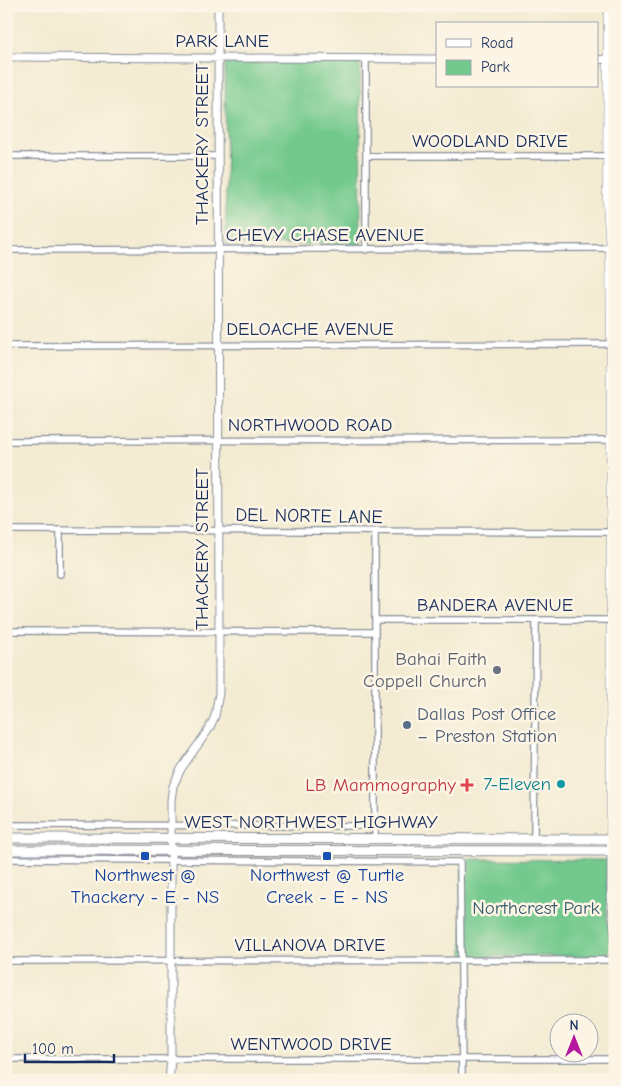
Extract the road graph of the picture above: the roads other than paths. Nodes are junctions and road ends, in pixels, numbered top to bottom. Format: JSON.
{"nodes":[{"id":1,"x":218,"y":6,"type":"edge"},
{"id":2,"x":608,"y":6,"type":"edge"},
{"id":3,"x":6,"y":57,"type":"edge"},
{"id":4,"x":218,"y":57,"type":"junction"},
{"id":5,"x":366,"y":58,"type":"junction"},
{"id":6,"x":436,"y":58,"type":"edge"},
{"id":7,"x":598,"y":60,"type":"edge"},
{"id":8,"x":612,"y":60,"type":"edge"},
{"id":9,"x":6,"y":156,"type":"edge"},
{"id":10,"x":218,"y":156,"type":"junction"},
{"id":11,"x":366,"y":156,"type":"junction"},
{"id":12,"x":611,"y":156,"type":"edge"},
{"id":13,"x":612,"y":248,"type":"edge"},
{"id":14,"x":6,"y":250,"type":"edge"},
{"id":15,"x":218,"y":250,"type":"junction"},
{"id":16,"x":366,"y":250,"type":"junction"},
{"id":17,"x":613,"y":314,"type":"edge"},
{"id":18,"x":219,"y":344,"type":"junction"},
{"id":19,"x":613,"y":344,"type":"edge"},
{"id":20,"x":6,"y":346,"type":"edge"},
{"id":21,"x":613,"y":393,"type":"edge"},
{"id":22,"x":218,"y":440,"type":"junction"},
{"id":23,"x":613,"y":440,"type":"edge"},
{"id":24,"x":6,"y":441,"type":"edge"},
{"id":25,"x":6,"y":530,"type":"edge"},
{"id":26,"x":60,"y":530,"type":"junction"},
{"id":27,"x":218,"y":530,"type":"junction"},
{"id":28,"x":374,"y":532,"type":"junction"},
{"id":29,"x":613,"y":534,"type":"edge"},
{"id":30,"x":60,"y":574,"type":"dead end"},
{"id":31,"x":375,"y":620,"type":"junction"},
{"id":32,"x":613,"y":620,"type":"edge"},
{"id":33,"x":536,"y":621,"type":"junction"},
{"id":34,"x":218,"y":631,"type":"junction"},
{"id":35,"x":6,"y":632,"type":"edge"},
{"id":36,"x":375,"y":632,"type":"junction"},
{"id":37,"x":613,"y":680,"type":"edge"},
{"id":38,"x":613,"y":750,"type":"edge"},
{"id":39,"x":6,"y":825,"type":"edge"},
{"id":40,"x":170,"y":826,"type":"junction"},
{"id":41,"x":375,"y":826,"type":"junction"},
{"id":42,"x":6,"y":838,"type":"edge"},
{"id":43,"x":170,"y":838,"type":"junction"},
{"id":44,"x":375,"y":838,"type":"junction"},
{"id":45,"x":534,"y":838,"type":"junction"},
{"id":46,"x":613,"y":839,"type":"edge"},
{"id":47,"x":6,"y":850,"type":"edge"},
{"id":48,"x":375,"y":851,"type":"junction"},
{"id":49,"x":613,"y":851,"type":"edge"},
{"id":50,"x":170,"y":854,"type":"junction"},
{"id":51,"x":6,"y":859,"type":"edge"},
{"id":52,"x":615,"y":938,"type":"edge"},
{"id":53,"x":171,"y":960,"type":"junction"},
{"id":54,"x":461,"y":960,"type":"junction"},
{"id":55,"x":615,"y":960,"type":"edge"},
{"id":56,"x":6,"y":961,"type":"edge"},
{"id":57,"x":6,"y":1059,"type":"edge"},
{"id":58,"x":171,"y":1059,"type":"junction"},
{"id":59,"x":462,"y":1059,"type":"junction"},
{"id":60,"x":615,"y":1059,"type":"edge"},
{"id":61,"x":169,"y":1080,"type":"edge"},
{"id":62,"x":462,"y":1080,"type":"edge"}],
"edges":[{"from":1,"to":4,"type":"street","name":"THACKERY STREET"},
{"from":2,"to":8,"type":"main road"},
{"from":3,"to":4,"type":"street","name":"PARK LANE"},
{"from":4,"to":5,"type":"street","name":"PARK LANE"},
{"from":4,"to":10,"type":"street","name":"THACKERY STREET"},
{"from":5,"to":6,"type":"street","name":"PARK LANE"},
{"from":5,"to":11,"type":"street"},
{"from":7,"to":8,"type":"street"},
{"from":8,"to":12,"type":"main road"},
{"from":9,"to":10,"type":"street"},
{"from":10,"to":15,"type":"street","name":"THACKERY STREET"},
{"from":11,"to":12,"type":"street","name":"WOODLAND DRIVE"},
{"from":11,"to":16,"type":"street"},
{"from":12,"to":13,"type":"main road"},
{"from":13,"to":16,"type":"street","name":"CHEVY CHASE AVENUE"},
{"from":13,"to":17,"type":"main road"},
{"from":14,"to":15,"type":"street","name":"CHEVY CHASE AVENUE"},
{"from":15,"to":16,"type":"street","name":"CHEVY CHASE AVENUE"},
{"from":15,"to":18,"type":"street","name":"THACKERY STREET"},
{"from":17,"to":19,"type":"main road"},
{"from":18,"to":19,"type":"street","name":"DELOACHE AVENUE"},
{"from":18,"to":20,"type":"street","name":"DELOACHE AVENUE"},
{"from":18,"to":22,"type":"street","name":"THACKERY STREET"},
{"from":19,"to":21,"type":"main road"},
{"from":21,"to":23,"type":"main road"},
{"from":22,"to":23,"type":"street","name":"NORTHWOOD ROAD"},
{"from":22,"to":24,"type":"street","name":"NORTHWOOD ROAD"},
{"from":22,"to":27,"type":"street","name":"THACKERY STREET"},
{"from":23,"to":29,"type":"main road"},
{"from":25,"to":26,"type":"street","name":"DEL NORTE LANE"},
{"from":26,"to":27,"type":"street","name":"DEL NORTE LANE"},
{"from":26,"to":30,"type":"street"},
{"from":27,"to":28,"type":"street","name":"DEL NORTE LANE"},
{"from":27,"to":34,"type":"street","name":"THACKERY STREET"},
{"from":28,"to":29,"type":"street","name":"DEL NORTE LANE"},
{"from":28,"to":31,"type":"street"},
{"from":29,"to":32,"type":"main road"},
{"from":31,"to":33,"type":"street","name":"BANDERA AVENUE"},
{"from":31,"to":36,"type":"street"},
{"from":32,"to":33,"type":"street","name":"BANDERA AVENUE"},
{"from":32,"to":37,"type":"main road"},
{"from":33,"to":45,"type":"street"},
{"from":34,"to":35,"type":"street"},
{"from":34,"to":36,"type":"street"},
{"from":34,"to":40,"type":"street","name":"THACKERY STREET"},
{"from":36,"to":41,"type":"street"},
{"from":37,"to":38,"type":"main road"},
{"from":38,"to":46,"type":"main road"},
{"from":39,"to":40,"type":"street"},
{"from":40,"to":41,"type":"street"},
{"from":40,"to":43,"type":"street","name":"THACKERY STREET"},
{"from":41,"to":44,"type":"street"},
{"from":42,"to":43,"type":"main road","name":"WEST NORTHWEST HIGHWAY"},
{"from":43,"to":44,"type":"main road","name":"WEST NORTHWEST HIGHWAY"},
{"from":43,"to":50,"type":"street","name":"THACKERY STREET"},
{"from":44,"to":45,"type":"main road","name":"WEST NORTHWEST HIGHWAY"},
{"from":44,"to":48,"type":"main road"},
{"from":45,"to":46,"type":"main road","name":"WEST NORTHWEST HIGHWAY"},
{"from":46,"to":49,"type":"main road"},
{"from":47,"to":50,"type":"main road","name":"WEST NORTHWEST HIGHWAY"},
{"from":48,"to":49,"type":"main road","name":"WEST NORTHWEST HIGHWAY"},
{"from":48,"to":50,"type":"main road","name":"WEST NORTHWEST HIGHWAY"},
{"from":49,"to":52,"type":"street"},
{"from":50,"to":51,"type":"street"},
{"from":50,"to":53,"type":"street","name":"THACKERY STREET"},
{"from":50,"to":54,"type":"street"},
{"from":53,"to":54,"type":"street","name":"VILLANOVA DRIVE"},
{"from":53,"to":56,"type":"street","name":"VILLANOVA DRIVE"},
{"from":53,"to":58,"type":"street","name":"THACKERY STREET"},
{"from":54,"to":55,"type":"street","name":"VILLANOVA DRIVE"},
{"from":54,"to":59,"type":"street"},
{"from":57,"to":58,"type":"street","name":"WENTWOOD DRIVE"},
{"from":58,"to":59,"type":"street","name":"WENTWOOD DRIVE"},
{"from":58,"to":61,"type":"street","name":"THACKERY STREET"},
{"from":59,"to":60,"type":"street","name":"WENTWOOD DRIVE"},
{"from":59,"to":62,"type":"street"}]}
